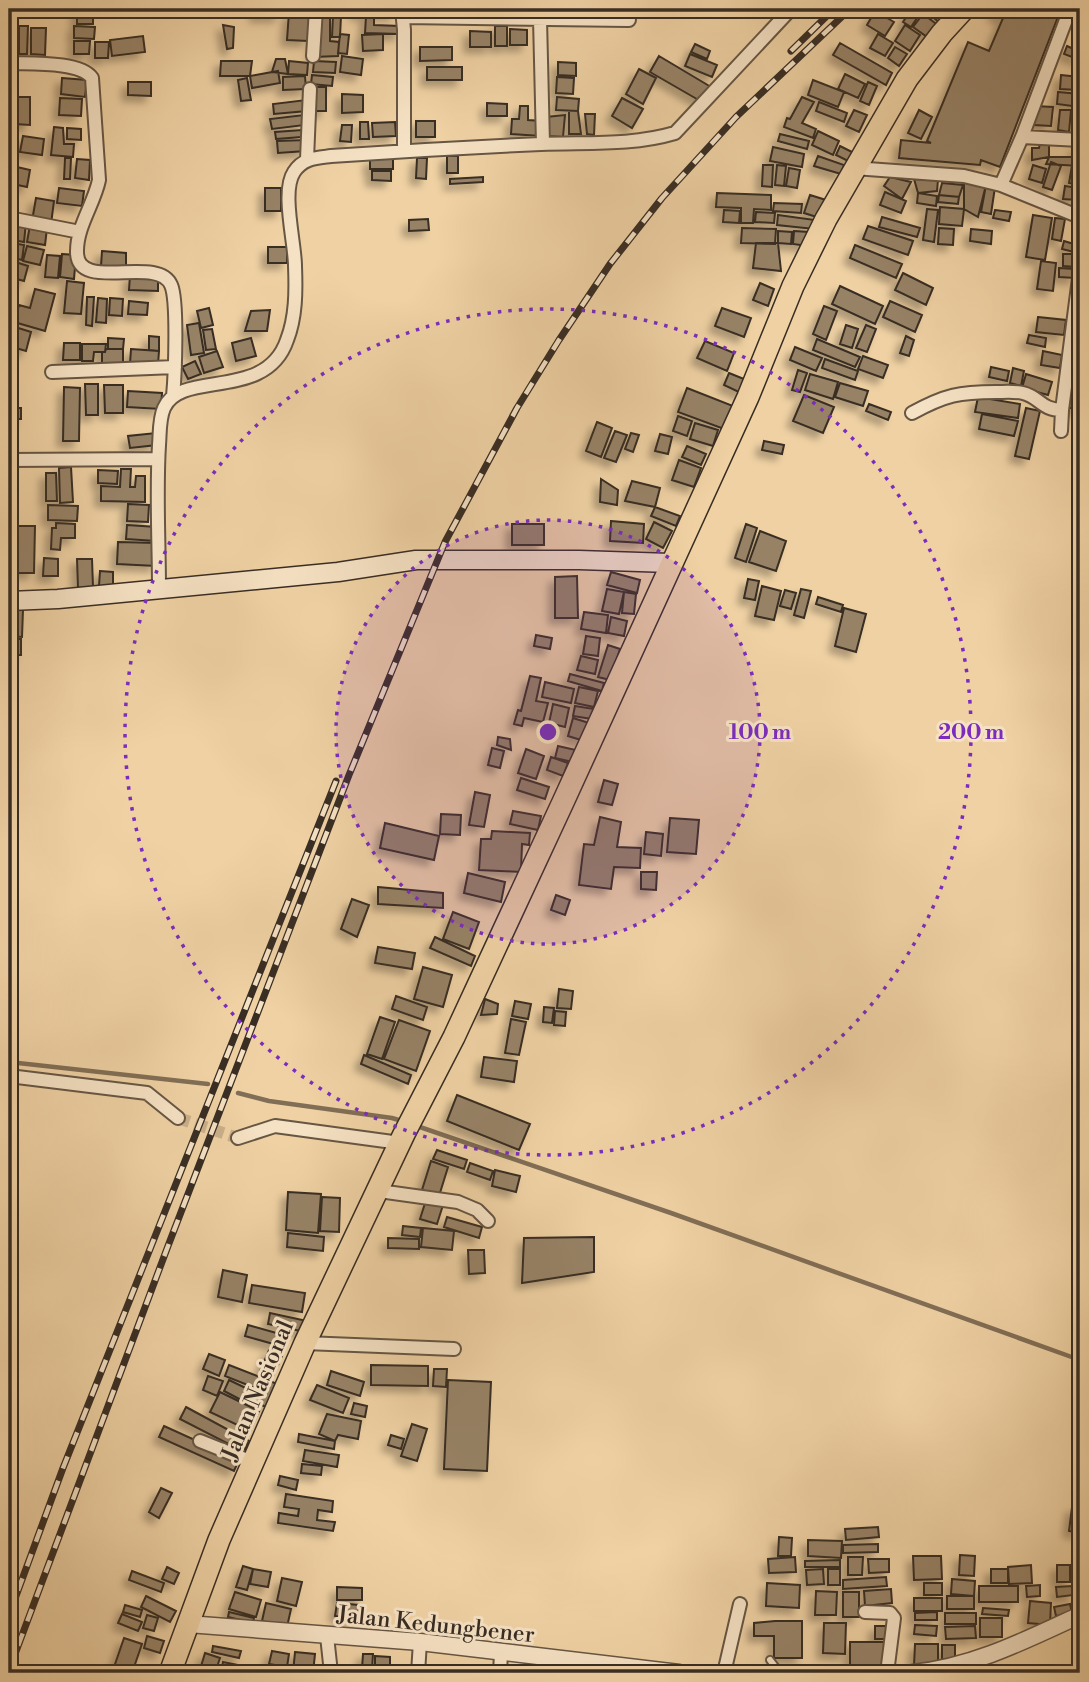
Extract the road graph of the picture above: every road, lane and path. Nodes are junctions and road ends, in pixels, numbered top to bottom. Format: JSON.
{"nodes":[{"id":1,"x":316,"y":9,"type":"edge"},
{"id":2,"x":791,"y":9,"type":"edge"},
{"id":3,"x":964,"y":9,"type":"edge"},
{"id":4,"x":1070,"y":9,"type":"edge"},
{"id":5,"x":403,"y":13,"type":"edge"},
{"id":6,"x":540,"y":19,"type":"junction"},
{"id":7,"x":629,"y":20,"type":"dead end"},
{"id":8,"x":313,"y":56,"type":"dead end"},
{"id":9,"x":9,"y":63,"type":"edge"},
{"id":10,"x":310,"y":89,"type":"dead end"},
{"id":11,"x":1022,"y":137,"type":"junction"},
{"id":12,"x":1080,"y":140,"type":"edge"},
{"id":13,"x":543,"y":144,"type":"junction"},
{"id":14,"x":404,"y":151,"type":"junction"},
{"id":15,"x":307,"y":159,"type":"junction"},
{"id":16,"x":854,"y":168,"type":"junction"},
{"id":17,"x":1001,"y":185,"type":"junction"},
{"id":18,"x":1080,"y":217,"type":"edge"},
{"id":19,"x":9,"y":218,"type":"edge"},
{"id":20,"x":80,"y":232,"type":"junction"},
{"id":21,"x":1080,"y":270,"type":"edge"},
{"id":22,"x":1075,"y":350,"type":"edge"},
{"id":23,"x":176,"y":367,"type":"junction"},
{"id":24,"x":52,"y":372,"type":"dead end"},
{"id":25,"x":173,"y":396,"type":"junction"},
{"id":26,"x":1062,"y":410,"type":"junction"},
{"id":27,"x":912,"y":413,"type":"dead end"},
{"id":28,"x":1061,"y":431,"type":"dead end"},
{"id":29,"x":9,"y":460,"type":"edge"},
{"id":30,"x":158,"y":460,"type":"junction"},
{"id":31,"x":670,"y":563,"type":"junction"},
{"id":32,"x":159,"y":589,"type":"junction"},
{"id":33,"x":9,"y":601,"type":"edge"},
{"id":34,"x":9,"y":1076,"type":"edge"},
{"id":35,"x":178,"y":1118,"type":"tunnel mouth"},
{"id":36,"x":238,"y":1138,"type":"tunnel mouth"},
{"id":37,"x":402,"y":1139,"type":"junction"},
{"id":38,"x":379,"y":1191,"type":"junction"},
{"id":39,"x":488,"y":1221,"type":"dead end"},
{"id":40,"x":305,"y":1343,"type":"junction"},
{"id":41,"x":453,"y":1349,"type":"dead end"},
{"id":42,"x":200,"y":1441,"type":"dead end"},
{"id":43,"x":255,"y":1462,"type":"junction"},
{"id":44,"x":740,"y":1604,"type":"dead end"},
{"id":45,"x":865,"y":1612,"type":"dead end"},
{"id":46,"x":1080,"y":1615,"type":"edge"},
{"id":47,"x":188,"y":1624,"type":"junction"},
{"id":48,"x":327,"y":1636,"type":"junction"},
{"id":49,"x":420,"y":1642,"type":"junction"},
{"id":50,"x":501,"y":1653,"type":"junction"},
{"id":51,"x":770,"y":1660,"type":"dead end"},
{"id":52,"x":638,"y":1671,"type":"edge"},
{"id":53,"x":170,"y":1673,"type":"edge"},
{"id":54,"x":331,"y":1673,"type":"edge"},
{"id":55,"x":418,"y":1673,"type":"edge"},
{"id":56,"x":500,"y":1673,"type":"edge"},
{"id":57,"x":680,"y":1673,"type":"edge"},
{"id":58,"x":724,"y":1673,"type":"edge"},
{"id":59,"x":780,"y":1673,"type":"edge"},
{"id":60,"x":887,"y":1673,"type":"edge"},
{"id":61,"x":913,"y":1673,"type":"edge"}],
"edges":[{"from":1,"to":8,"type":"street"},
{"from":2,"to":13,"type":"street"},
{"from":3,"to":16,"type":"highway","name":"Jalan Nasional"},
{"from":4,"to":11,"type":"street"},
{"from":5,"to":6,"type":"street"},
{"from":5,"to":14,"type":"street"},
{"from":6,"to":7,"type":"street"},
{"from":6,"to":13,"type":"street"},
{"from":9,"to":20,"type":"street"},
{"from":10,"to":15,"type":"street"},
{"from":11,"to":12,"type":"street"},
{"from":11,"to":17,"type":"street"},
{"from":13,"to":14,"type":"street"},
{"from":14,"to":15,"type":"street"},
{"from":15,"to":25,"type":"street"},
{"from":16,"to":17,"type":"street"},
{"from":16,"to":31,"type":"highway","name":"Jalan Nasional"},
{"from":17,"to":18,"type":"street"},
{"from":19,"to":20,"type":"street"},
{"from":20,"to":23,"type":"street"},
{"from":21,"to":22,"type":"street"},
{"from":22,"to":26,"type":"street"},
{"from":23,"to":24,"type":"street"},
{"from":23,"to":25,"type":"street"},
{"from":25,"to":30,"type":"street"},
{"from":26,"to":27,"type":"street"},
{"from":26,"to":28,"type":"street"},
{"from":29,"to":30,"type":"street"},
{"from":30,"to":32,"type":"street"},
{"from":31,"to":32,"type":"main road"},
{"from":31,"to":37,"type":"highway","name":"Jalan Nasional"},
{"from":32,"to":33,"type":"main road"},
{"from":34,"to":35,"type":"street"},
{"from":36,"to":37,"type":"street"},
{"from":37,"to":38,"type":"highway","name":"Jalan Nasional"},
{"from":38,"to":39,"type":"street"},
{"from":38,"to":40,"type":"highway","name":"Jalan Nasional"},
{"from":40,"to":41,"type":"street"},
{"from":40,"to":43,"type":"highway","name":"Jalan Nasional"},
{"from":42,"to":43,"type":"street"},
{"from":43,"to":47,"type":"highway","name":"Jalan Nasional"},
{"from":44,"to":58,"type":"street"},
{"from":45,"to":60,"type":"street"},
{"from":46,"to":61,"type":"street"},
{"from":47,"to":48,"type":"street","name":"Jalan Kedungbener"},
{"from":47,"to":53,"type":"highway","name":"Jalan Nasional"},
{"from":48,"to":49,"type":"street","name":"Jalan Kedungbener"},
{"from":48,"to":54,"type":"street"},
{"from":49,"to":50,"type":"street","name":"Jalan Kedungbener"},
{"from":49,"to":55,"type":"street"},
{"from":50,"to":52,"type":"street","name":"Jalan Kedungbener"},
{"from":50,"to":56,"type":"street"},
{"from":51,"to":59,"type":"lane"},
{"from":52,"to":57,"type":"street","name":"Jalan Kedungbener"}]}
